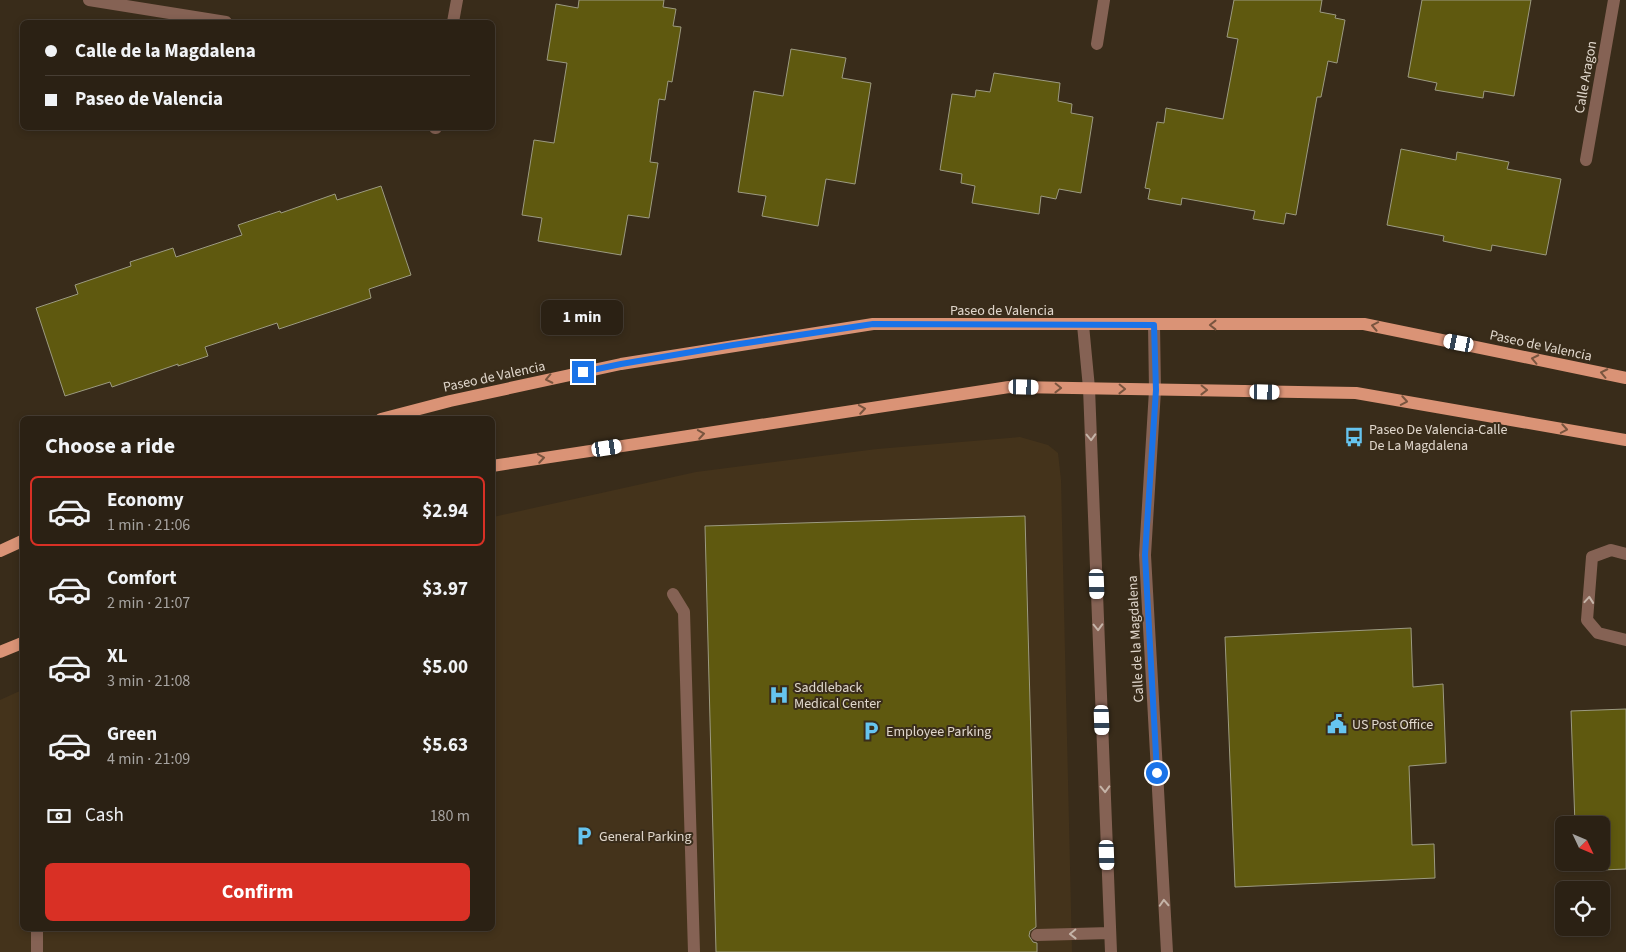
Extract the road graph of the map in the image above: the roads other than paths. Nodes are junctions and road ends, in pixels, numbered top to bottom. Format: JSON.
{"nodes":[{"id":1,"x":89,"y":0,"type":"edge"},
{"id":2,"x":457,"y":0,"type":"edge"},
{"id":3,"x":1104,"y":0,"type":"edge"},
{"id":4,"x":1614,"y":0,"type":"edge"},
{"id":5,"x":214,"y":20,"type":"edge"},
{"id":6,"x":453,"y":20,"type":"edge"},
{"id":7,"x":1097,"y":44,"type":"dead end"},
{"id":8,"x":1586,"y":160,"type":"dead end"},
{"id":9,"x":1083,"y":325,"type":"junction"},
{"id":10,"x":1154,"y":325,"type":"junction"},
{"id":11,"x":1626,"y":378,"type":"edge"},
{"id":12,"x":1089,"y":388,"type":"junction"},
{"id":13,"x":1156,"y":390,"type":"junction"},
{"id":14,"x":392,"y":416,"type":"edge"},
{"id":15,"x":1626,"y":440,"type":"edge"},
{"id":16,"x":495,"y":466,"type":"edge"},
{"id":17,"x":20,"y":543,"type":"edge"},
{"id":18,"x":0,"y":552,"type":"edge"},
{"id":19,"x":1626,"y":554,"type":"edge"},
{"id":20,"x":673,"y":594,"type":"dead end"},
{"id":21,"x":1626,"y":640,"type":"edge"},
{"id":22,"x":20,"y":644,"type":"edge"},
{"id":23,"x":0,"y":652,"type":"edge"},
{"id":24,"x":37,"y":931,"type":"edge"},
{"id":25,"x":1110,"y":933,"type":"junction"},
{"id":26,"x":1037,"y":935,"type":"dead end"},
{"id":27,"x":38,"y":952,"type":"edge"},
{"id":28,"x":694,"y":952,"type":"edge"},
{"id":29,"x":1111,"y":952,"type":"edge"},
{"id":30,"x":1167,"y":952,"type":"edge"}],
"edges":[{"from":1,"to":5,"type":"street"},
{"from":2,"to":6,"type":"street"},
{"from":3,"to":7,"type":"street"},
{"from":4,"to":8,"type":"street","name":"Calle Aragon"},
{"from":9,"to":10,"type":"main road","name":"Paseo de Valencia"},
{"from":9,"to":12,"type":"street"},
{"from":9,"to":14,"type":"main road","name":"Paseo de Valencia","one_way":true},
{"from":11,"to":10,"type":"main road","name":"Paseo de Valencia","one_way":true},
{"from":10,"to":13,"type":"street","name":"Calle de la Magdalena"},
{"from":12,"to":13,"type":"main road","one_way":true},
{"from":16,"to":12,"type":"main road","one_way":true},
{"from":12,"to":25,"type":"street","one_way":true},
{"from":13,"to":15,"type":"main road","one_way":true},
{"from":30,"to":13,"type":"street","name":"Calle de la Magdalena","one_way":true},
{"from":17,"to":18,"type":"main road"},
{"from":21,"to":19,"type":"street","one_way":true},
{"from":20,"to":28,"type":"street"},
{"from":22,"to":23,"type":"main road"},
{"from":24,"to":27,"type":"street"},
{"from":25,"to":26,"type":"street","one_way":true},
{"from":25,"to":29,"type":"street"}]}
